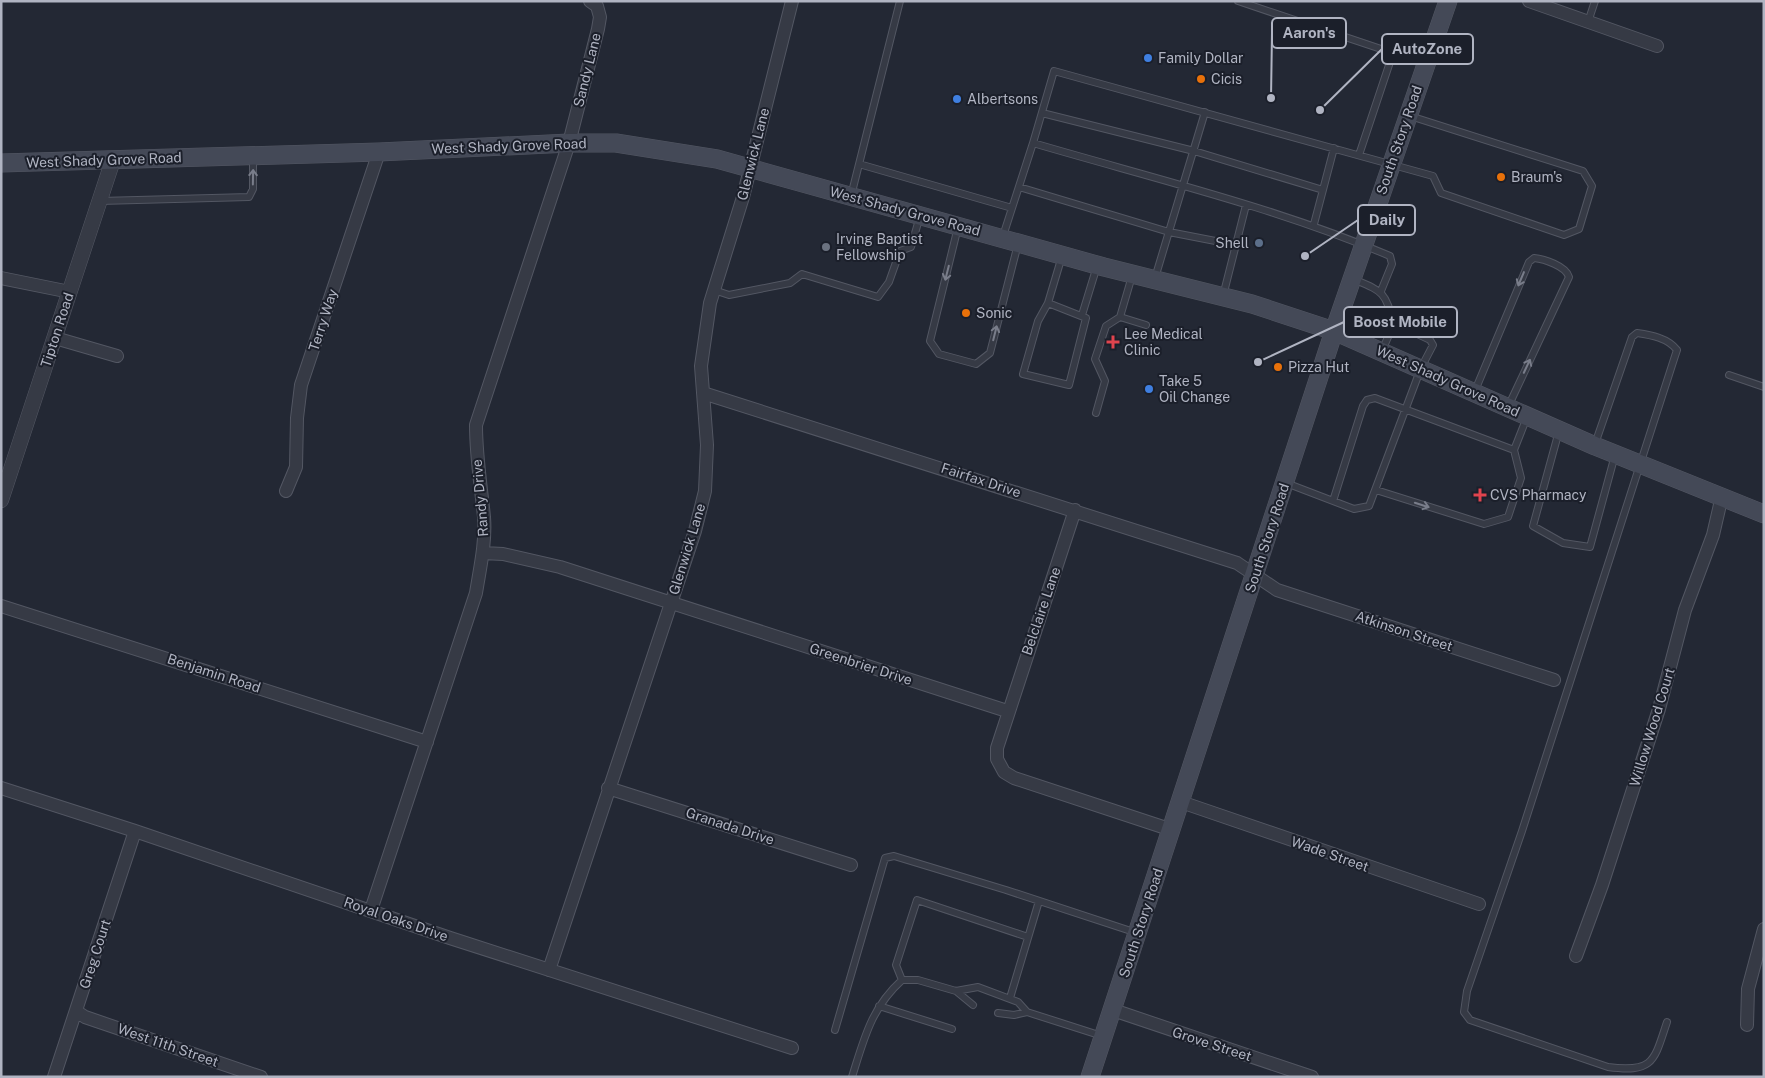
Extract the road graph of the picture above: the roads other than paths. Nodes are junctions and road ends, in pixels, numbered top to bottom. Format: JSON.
{"nodes":[{"id":1,"x":590,"y":1,"type":"edge"},
{"id":2,"x":792,"y":1,"type":"edge"},
{"id":3,"x":900,"y":1,"type":"edge"},
{"id":4,"x":1238,"y":1,"type":"edge"},
{"id":5,"x":1448,"y":1,"type":"edge"},
{"id":6,"x":1595,"y":1,"type":"edge"},
{"id":7,"x":1535,"y":2,"type":"edge"},
{"id":8,"x":1588,"y":22,"type":"junction"},
{"id":9,"x":1657,"y":46,"type":"dead end"},
{"id":10,"x":1393,"y":53,"type":"junction"},
{"id":11,"x":1425,"y":65,"type":"junction"},
{"id":12,"x":1205,"y":112,"type":"junction"},
{"id":13,"x":1042,"y":113,"type":"junction"},
{"id":14,"x":1407,"y":115,"type":"junction"},
{"id":15,"x":569,"y":142,"type":"junction"},
{"id":16,"x":1033,"y":143,"type":"junction"},
{"id":17,"x":1334,"y":148,"type":"junction"},
{"id":18,"x":1194,"y":151,"type":"junction"},
{"id":19,"x":378,"y":152,"type":"junction"},
{"id":20,"x":1358,"y":154,"type":"junction"},
{"id":21,"x":253,"y":156,"type":"junction"},
{"id":22,"x":113,"y":160,"type":"junction"},
{"id":23,"x":1,"y":163,"type":"edge"},
{"id":24,"x":859,"y":164,"type":"junction"},
{"id":25,"x":1391,"y":164,"type":"junction"},
{"id":26,"x":750,"y":168,"type":"junction"},
{"id":27,"x":1183,"y":186,"type":"junction"},
{"id":28,"x":1019,"y":187,"type":"junction"},
{"id":29,"x":1323,"y":190,"type":"junction"},
{"id":30,"x":851,"y":196,"type":"junction"},
{"id":31,"x":100,"y":201,"type":"junction"},
{"id":32,"x":1246,"y":205,"type":"junction"},
{"id":33,"x":1012,"y":208,"type":"junction"},
{"id":34,"x":921,"y":215,"type":"junction"},
{"id":35,"x":1314,"y":224,"type":"junction"},
{"id":36,"x":958,"y":226,"type":"junction"},
{"id":37,"x":1169,"y":232,"type":"junction"},
{"id":38,"x":1010,"y":240,"type":"junction"},
{"id":39,"x":1363,"y":244,"type":"junction"},
{"id":40,"x":1236,"y":245,"type":"junction"},
{"id":41,"x":1063,"y":255,"type":"junction"},
{"id":42,"x":1097,"y":265,"type":"junction"},
{"id":43,"x":1132,"y":274,"type":"junction"},
{"id":44,"x":1,"y":278,"type":"edge"},
{"id":45,"x":1351,"y":279,"type":"junction"},
{"id":46,"x":1155,"y":280,"type":"junction"},
{"id":47,"x":714,"y":290,"type":"junction"},
{"id":48,"x":1381,"y":291,"type":"junction"},
{"id":49,"x":70,"y":292,"type":"junction"},
{"id":50,"x":1223,"y":297,"type":"junction"},
{"id":51,"x":1048,"y":303,"type":"junction"},
{"id":52,"x":1082,"y":315,"type":"junction"},
{"id":53,"x":1120,"y":317,"type":"junction"},
{"id":54,"x":1394,"y":323,"type":"junction"},
{"id":55,"x":1146,"y":324,"type":"dead end"},
{"id":56,"x":1334,"y":331,"type":"junction"},
{"id":57,"x":55,"y":338,"type":"junction"},
{"id":58,"x":1382,"y":351,"type":"junction"},
{"id":59,"x":117,"y":356,"type":"dead end"},
{"id":60,"x":1421,"y":368,"type":"junction"},
{"id":61,"x":1729,"y":375,"type":"dead end"},
{"id":62,"x":1764,"y":387,"type":"edge"},
{"id":63,"x":703,"y":393,"type":"junction"},
{"id":64,"x":1473,"y":394,"type":"junction"},
{"id":65,"x":1507,"y":408,"type":"junction"},
{"id":66,"x":1406,"y":409,"type":"junction"},
{"id":67,"x":1096,"y":413,"type":"dead end"},
{"id":68,"x":1528,"y":417,"type":"junction"},
{"id":69,"x":1559,"y":430,"type":"junction"},
{"id":70,"x":1595,"y":446,"type":"junction"},
{"id":71,"x":1514,"y":450,"type":"junction"},
{"id":72,"x":1615,"y":454,"type":"junction"},
{"id":73,"x":1641,"y":464,"type":"junction"},
{"id":74,"x":1285,"y":482,"type":"junction"},
{"id":75,"x":1376,"y":490,"type":"junction"},
{"id":76,"x":286,"y":491,"type":"dead end"},
{"id":77,"x":1722,"y":496,"type":"junction"},
{"id":78,"x":1,"y":500,"type":"edge"},
{"id":79,"x":1333,"y":501,"type":"junction"},
{"id":80,"x":1075,"y":510,"type":"junction"},
{"id":81,"x":1764,"y":514,"type":"edge"},
{"id":82,"x":483,"y":553,"type":"junction"},
{"id":83,"x":1255,"y":576,"type":"junction"},
{"id":84,"x":670,"y":603,"type":"junction"},
{"id":85,"x":1,"y":606,"type":"edge"},
{"id":86,"x":1554,"y":680,"type":"dead end"},
{"id":87,"x":1008,"y":712,"type":"junction"},
{"id":88,"x":427,"y":742,"type":"junction"},
{"id":89,"x":1,"y":788,"type":"edge"},
{"id":90,"x":608,"y":788,"type":"junction"},
{"id":91,"x":1181,"y":802,"type":"junction"},
{"id":92,"x":1172,"y":830,"type":"junction"},
{"id":93,"x":135,"y":831,"type":"junction"},
{"id":94,"x":851,"y":865,"type":"dead end"},
{"id":95,"x":1039,"y":901,"type":"junction"},
{"id":96,"x":1479,"y":904,"type":"dead end"},
{"id":97,"x":371,"y":910,"type":"junction"},
{"id":98,"x":1764,"y":929,"type":"edge"},
{"id":99,"x":1138,"y":933,"type":"junction"},
{"id":100,"x":1028,"y":937,"type":"junction"},
{"id":101,"x":1576,"y":956,"type":"dead end"},
{"id":102,"x":549,"y":970,"type":"junction"},
{"id":103,"x":902,"y":980,"type":"junction"},
{"id":104,"x":956,"y":991,"type":"junction"},
{"id":105,"x":1010,"y":998,"type":"junction"},
{"id":106,"x":973,"y":1005,"type":"dead end"},
{"id":107,"x":878,"y":1006,"type":"junction"},
{"id":108,"x":1113,"y":1010,"type":"junction"},
{"id":109,"x":76,"y":1011,"type":"junction"},
{"id":110,"x":1026,"y":1012,"type":"junction"},
{"id":111,"x":998,"y":1013,"type":"dead end"},
{"id":112,"x":1667,"y":1022,"type":"dead end"},
{"id":113,"x":1747,"y":1025,"type":"dead end"},
{"id":114,"x":835,"y":1030,"type":"dead end"},
{"id":115,"x":952,"y":1030,"type":"dead end"},
{"id":116,"x":1104,"y":1037,"type":"junction"},
{"id":117,"x":792,"y":1048,"type":"dead end"},
{"id":118,"x":254,"y":1076,"type":"edge"},
{"id":119,"x":54,"y":1077,"type":"edge"},
{"id":120,"x":852,"y":1077,"type":"edge"},
{"id":121,"x":1090,"y":1077,"type":"edge"},
{"id":122,"x":1312,"y":1077,"type":"edge"}],
"edges":[{"from":1,"to":15,"type":"street","name":"Sandy Lane"},
{"from":2,"to":26,"type":"street","name":"Glenwick Lane"},
{"from":3,"to":24,"type":"lane"},
{"from":4,"to":10,"type":"lane"},
{"from":5,"to":11,"type":"main road","name":"South Story Road"},
{"from":6,"to":8,"type":"lane"},
{"from":7,"to":8,"type":"street"},
{"from":8,"to":9,"type":"street"},
{"from":10,"to":11,"type":"lane"},
{"from":10,"to":20,"type":"lane"},
{"from":11,"to":14,"type":"main road","name":"South Story Road"},
{"from":12,"to":13,"type":"lane"},
{"from":12,"to":17,"type":"lane"},
{"from":12,"to":18,"type":"lane"},
{"from":13,"to":16,"type":"lane"},
{"from":13,"to":18,"type":"lane"},
{"from":14,"to":25,"type":"main road","name":"South Story Road"},
{"from":14,"to":25,"type":"lane"},
{"from":15,"to":19,"type":"main road","name":"West Shady Grove Road"},
{"from":15,"to":26,"type":"main road","name":"West Shady Grove Road"},
{"from":15,"to":82,"type":"street","name":"Randy Drive"},
{"from":16,"to":27,"type":"lane"},
{"from":16,"to":28,"type":"lane"},
{"from":17,"to":20,"type":"lane"},
{"from":17,"to":29,"type":"lane"},
{"from":18,"to":27,"type":"lane"},
{"from":18,"to":29,"type":"lane"},
{"from":19,"to":21,"type":"main road","name":"West Shady Grove Road"},
{"from":19,"to":76,"type":"street","name":"Terry Way"},
{"from":20,"to":25,"type":"lane"},
{"from":21,"to":22,"type":"main road","name":"West Shady Grove Road"},
{"from":31,"to":21,"type":"lane","one_way":true},
{"from":22,"to":23,"type":"main road","name":"West Shady Grove Road"},
{"from":22,"to":31,"type":"street","name":"Tipton Road"},
{"from":24,"to":30,"type":"lane"},
{"from":24,"to":33,"type":"lane"},
{"from":25,"to":39,"type":"main road","name":"South Story Road"},
{"from":26,"to":30,"type":"main road","name":"West Shady Grove Road"},
{"from":26,"to":47,"type":"street","name":"Glenwick Lane"},
{"from":27,"to":32,"type":"lane"},
{"from":27,"to":37,"type":"lane"},
{"from":28,"to":33,"type":"lane"},
{"from":28,"to":37,"type":"lane"},
{"from":29,"to":35,"type":"lane"},
{"from":30,"to":34,"type":"main road","name":"West Shady Grove Road"},
{"from":31,"to":49,"type":"street","name":"Tipton Road"},
{"from":32,"to":35,"type":"lane"},
{"from":32,"to":40,"type":"lane"},
{"from":33,"to":38,"type":"lane"},
{"from":34,"to":36,"type":"main road","name":"West Shady Grove Road"},
{"from":34,"to":47,"type":"lane"},
{"from":35,"to":39,"type":"lane"},
{"from":36,"to":38,"type":"main road","name":"West Shady Grove Road"},
{"from":36,"to":38,"type":"lane","one_way":true},
{"from":37,"to":40,"type":"lane"},
{"from":37,"to":46,"type":"lane"},
{"from":38,"to":41,"type":"main road","name":"West Shady Grove Road"},
{"from":39,"to":45,"type":"main road","name":"South Story Road"},
{"from":39,"to":48,"type":"lane"},
{"from":40,"to":50,"type":"lane"},
{"from":41,"to":42,"type":"main road","name":"West Shady Grove Road"},
{"from":41,"to":51,"type":"lane"},
{"from":42,"to":43,"type":"main road","name":"West Shady Grove Road"},
{"from":42,"to":52,"type":"lane"},
{"from":43,"to":46,"type":"main road","name":"West Shady Grove Road"},
{"from":43,"to":53,"type":"lane"},
{"from":44,"to":49,"type":"street"},
{"from":45,"to":48,"type":"lane"},
{"from":45,"to":56,"type":"main road","name":"South Story Road"},
{"from":46,"to":50,"type":"main road","name":"West Shady Grove Road"},
{"from":47,"to":63,"type":"street","name":"Glenwick Lane"},
{"from":48,"to":54,"type":"lane"},
{"from":49,"to":57,"type":"street","name":"Tipton Road"},
{"from":50,"to":56,"type":"main road","name":"West Shady Grove Road"},
{"from":51,"to":52,"type":"lane"},
{"from":51,"to":52,"type":"lane"},
{"from":53,"to":55,"type":"lane"},
{"from":53,"to":67,"type":"lane"},
{"from":54,"to":58,"type":"lane"},
{"from":54,"to":60,"type":"lane"},
{"from":56,"to":58,"type":"main road","name":"West Shady Grove Road"},
{"from":56,"to":74,"type":"main road","name":"South Story Road"},
{"from":57,"to":59,"type":"street"},
{"from":57,"to":78,"type":"street","name":"Tipton Road"},
{"from":58,"to":60,"type":"main road","name":"West Shady Grove Road"},
{"from":60,"to":64,"type":"main road","name":"West Shady Grove Road"},
{"from":60,"to":66,"type":"lane"},
{"from":61,"to":62,"type":"lane"},
{"from":63,"to":80,"type":"street","name":"Fairfax Drive"},
{"from":63,"to":84,"type":"street","name":"Glenwick Lane"},
{"from":64,"to":65,"type":"main road","name":"West Shady Grove Road"},
{"from":65,"to":64,"type":"lane","one_way":true},
{"from":65,"to":68,"type":"main road","name":"West Shady Grove Road"},
{"from":66,"to":71,"type":"lane"},
{"from":66,"to":75,"type":"lane"},
{"from":66,"to":79,"type":"lane"},
{"from":68,"to":69,"type":"main road","name":"West Shady Grove Road"},
{"from":68,"to":71,"type":"lane"},
{"from":69,"to":70,"type":"main road","name":"West Shady Grove Road"},
{"from":69,"to":72,"type":"lane"},
{"from":70,"to":72,"type":"main road","name":"West Shady Grove Road"},
{"from":70,"to":73,"type":"lane"},
{"from":75,"to":71,"type":"lane","one_way":true},
{"from":72,"to":73,"type":"main road","name":"West Shady Grove Road"},
{"from":73,"to":77,"type":"main road","name":"West Shady Grove Road"},
{"from":73,"to":112,"type":"lane"},
{"from":74,"to":79,"type":"lane"},
{"from":74,"to":83,"type":"main road","name":"South Story Road"},
{"from":75,"to":79,"type":"lane"},
{"from":77,"to":81,"type":"main road","name":"West Shady Grove Road"},
{"from":77,"to":101,"type":"street","name":"Willow Wood Court"},
{"from":80,"to":83,"type":"street","name":"Fairfax Drive"},
{"from":80,"to":87,"type":"street","name":"Belclaire Lane"},
{"from":82,"to":84,"type":"street","name":"Greenbrier Drive"},
{"from":82,"to":88,"type":"street","name":"Randy Drive"},
{"from":83,"to":86,"type":"street","name":"Atkinson Street"},
{"from":83,"to":91,"type":"main road","name":"South Story Road"},
{"from":84,"to":87,"type":"street","name":"Greenbrier Drive"},
{"from":84,"to":90,"type":"street","name":"Glenwick Lane"},
{"from":85,"to":88,"type":"street","name":"Benjamin Road"},
{"from":87,"to":92,"type":"street"},
{"from":88,"to":97,"type":"street","name":"Randy Drive"},
{"from":89,"to":93,"type":"street","name":"Royal Oaks Drive"},
{"from":90,"to":94,"type":"street","name":"Granada Drive"},
{"from":90,"to":102,"type":"street","name":"Glenwick Lane"},
{"from":91,"to":92,"type":"main road","name":"South Story Road"},
{"from":91,"to":96,"type":"street","name":"Wade Street"},
{"from":92,"to":99,"type":"main road","name":"South Story Road"},
{"from":93,"to":97,"type":"street","name":"Royal Oaks Drive"},
{"from":93,"to":109,"type":"street","name":"Greg Court"},
{"from":95,"to":99,"type":"lane"},
{"from":95,"to":100,"type":"lane"},
{"from":95,"to":114,"type":"lane"},
{"from":97,"to":102,"type":"street","name":"Royal Oaks Drive"},
{"from":98,"to":113,"type":"street"},
{"from":99,"to":108,"type":"main road","name":"South Story Road"},
{"from":100,"to":103,"type":"lane"},
{"from":100,"to":105,"type":"lane"},
{"from":102,"to":117,"type":"street","name":"Royal Oaks Drive"},
{"from":103,"to":104,"type":"lane"},
{"from":103,"to":107,"type":"lane"},
{"from":104,"to":105,"type":"lane"},
{"from":104,"to":106,"type":"lane"},
{"from":105,"to":110,"type":"lane"},
{"from":107,"to":115,"type":"lane"},
{"from":107,"to":120,"type":"lane"},
{"from":108,"to":116,"type":"main road","name":"South Story Road"},
{"from":108,"to":122,"type":"street","name":"Grove Street"},
{"from":109,"to":118,"type":"street","name":"West 11th Street"},
{"from":109,"to":119,"type":"street","name":"Greg Court"},
{"from":110,"to":111,"type":"lane"},
{"from":110,"to":116,"type":"lane"},
{"from":116,"to":121,"type":"main road","name":"South Story Road"}]}
